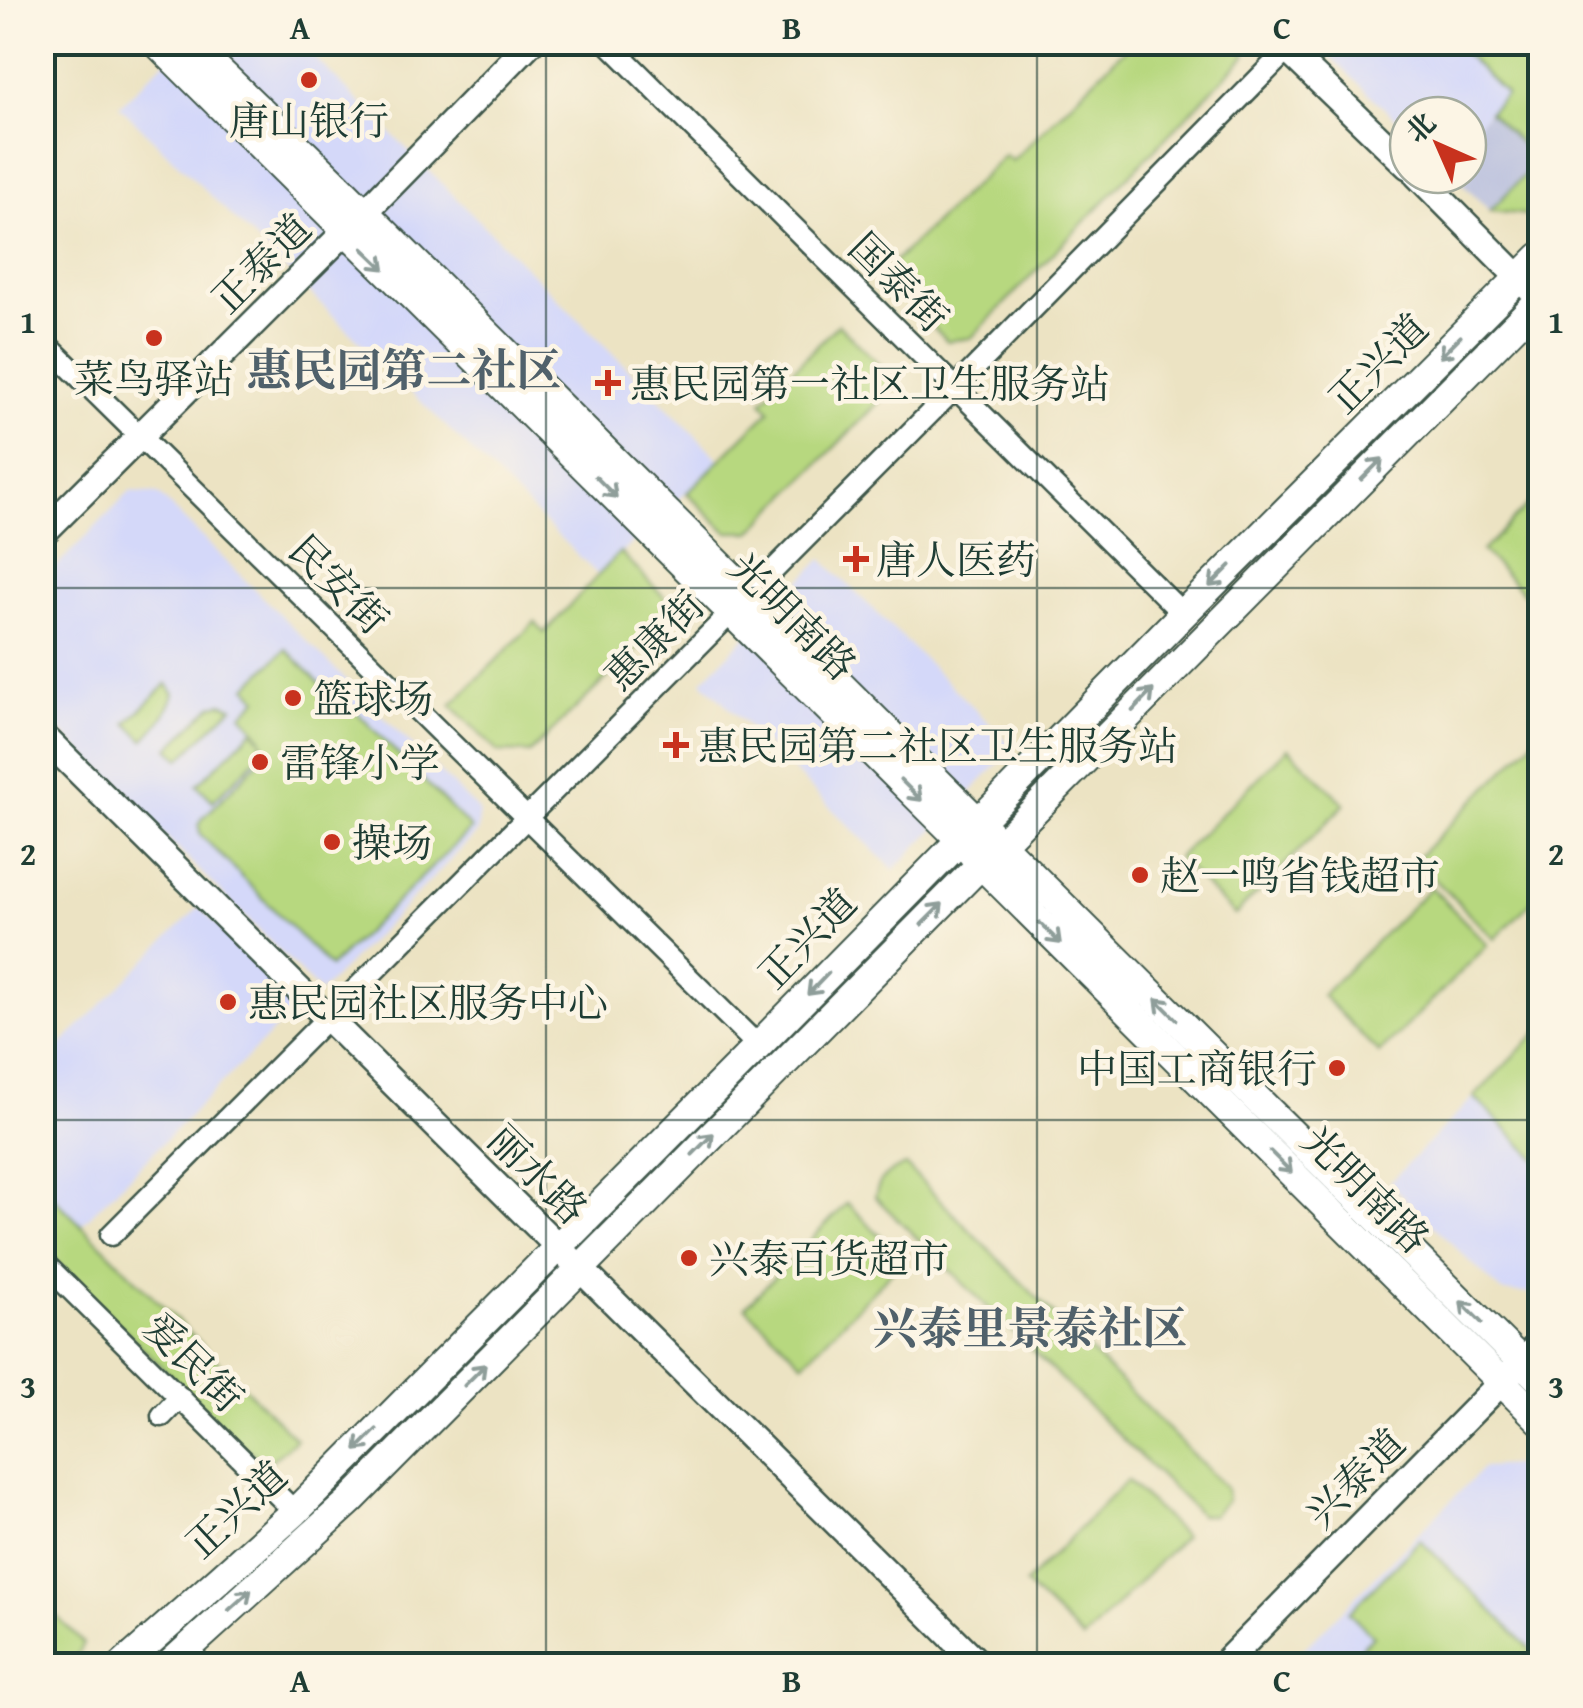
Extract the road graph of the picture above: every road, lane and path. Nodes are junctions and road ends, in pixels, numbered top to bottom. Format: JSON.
{"nodes":[{"id":1,"x":156,"y":42,"type":"edge"},
{"id":2,"x":189,"y":42,"type":"edge"},
{"id":3,"x":531,"y":42,"type":"edge"},
{"id":4,"x":607,"y":42,"type":"edge"},
{"id":5,"x":1284,"y":46,"type":"edge"},
{"id":6,"x":1388,"y":147,"type":"edge"},
{"id":7,"x":1437,"y":195,"type":"edge"},
{"id":8,"x":355,"y":222,"type":"junction"},
{"id":9,"x":1540,"y":257,"type":"edge"},
{"id":10,"x":1520,"y":278,"type":"junction"},
{"id":11,"x":1540,"y":299,"type":"edge"},
{"id":12,"x":42,"y":340,"type":"edge"},
{"id":13,"x":955,"y":388,"type":"junction"},
{"id":14,"x":140,"y":436,"type":"junction"},
{"id":15,"x":42,"y":534,"type":"edge"},
{"id":16,"x":740,"y":603,"type":"junction"},
{"id":17,"x":1182,"y":614,"type":"junction"},
{"id":18,"x":42,"y":734,"type":"edge"},
{"id":19,"x":527,"y":817,"type":"junction"},
{"id":20,"x":969,"y":830,"type":"junction"},
{"id":21,"x":991,"y":854,"type":"junction"},
{"id":22,"x":327,"y":1017,"type":"junction"},
{"id":23,"x":758,"y":1046,"type":"junction"},
{"id":24,"x":110,"y":1235,"type":"dead end"},
{"id":25,"x":559,"y":1247,"type":"junction"},
{"id":26,"x":42,"y":1261,"type":"edge"},
{"id":27,"x":580,"y":1269,"type":"junction"},
{"id":28,"x":1527,"y":1371,"type":"edge"},
{"id":29,"x":180,"y":1397,"type":"junction"},
{"id":30,"x":162,"y":1416,"type":"dead end"},
{"id":31,"x":1540,"y":1420,"type":"edge"},
{"id":32,"x":295,"y":1512,"type":"junction"},
{"id":33,"x":122,"y":1666,"type":"edge"},
{"id":34,"x":168,"y":1666,"type":"edge"},
{"id":35,"x":981,"y":1666,"type":"edge"},
{"id":36,"x":1222,"y":1666,"type":"edge"},
{"id":37,"x":1243,"y":1666,"type":"edge"}],
"edges":[{"from":1,"to":8,"type":"main road","name":"光明南路"},
{"from":2,"to":8,"type":"main road","name":"光明南路"},
{"from":3,"to":8,"type":"street","name":"正泰道"},
{"from":4,"to":13,"type":"street","name":"国泰街"},
{"from":5,"to":6,"type":"street"},
{"from":5,"to":13,"type":"street","name":"惠康街"},
{"from":7,"to":10,"type":"street"},
{"from":8,"to":14,"type":"street","name":"正泰道"},
{"from":8,"to":16,"type":"main road","name":"光明南路"},
{"from":9,"to":10,"type":"main road","name":"正兴道"},
{"from":10,"to":11,"type":"street"},
{"from":10,"to":17,"type":"main road","name":"正兴道","one_way":true},
{"from":21,"to":11,"type":"main road","name":"正兴道","one_way":true},
{"from":12,"to":14,"type":"street","name":"民安街"},
{"from":13,"to":16,"type":"street","name":"惠康街"},
{"from":13,"to":17,"type":"street","name":"国泰街"},
{"from":14,"to":15,"type":"street","name":"正泰道"},
{"from":14,"to":19,"type":"street","name":"民安街"},
{"from":16,"to":19,"type":"street","name":"惠康街"},
{"from":16,"to":20,"type":"main road","name":"光明南路"},
{"from":17,"to":20,"type":"main road","name":"正兴道"},
{"from":18,"to":22,"type":"street","name":"丽水路"},
{"from":19,"to":22,"type":"street","name":"惠康街"},
{"from":19,"to":23,"type":"street","name":"民安街"},
{"from":20,"to":21,"type":"main road","name":"光明南路"},
{"from":20,"to":23,"type":"main road","name":"正兴道","one_way":true},
{"from":27,"to":21,"type":"main road","name":"正兴道","one_way":true},
{"from":21,"to":28,"type":"main road","name":"光明南路"},
{"from":22,"to":24,"type":"street","name":"惠康街"},
{"from":22,"to":25,"type":"street","name":"丽水路"},
{"from":23,"to":25,"type":"main road","name":"正兴道"},
{"from":25,"to":27,"type":"street","name":"丽水路"},
{"from":25,"to":32,"type":"main road","name":"正兴道","one_way":true},
{"from":26,"to":29,"type":"street","name":"爱民街"},
{"from":34,"to":27,"type":"main road","name":"正兴道","one_way":true},
{"from":27,"to":35,"type":"street","name":"丽水路"},
{"from":28,"to":31,"type":"main road","name":"光明南路"},
{"from":28,"to":36,"type":"street","name":"兴泰道"},
{"from":28,"to":37,"type":"street","name":"兴泰道"},
{"from":29,"to":30,"type":"street"},
{"from":29,"to":32,"type":"street","name":"爱民街"},
{"from":32,"to":33,"type":"main road","name":"正兴道"}]}
